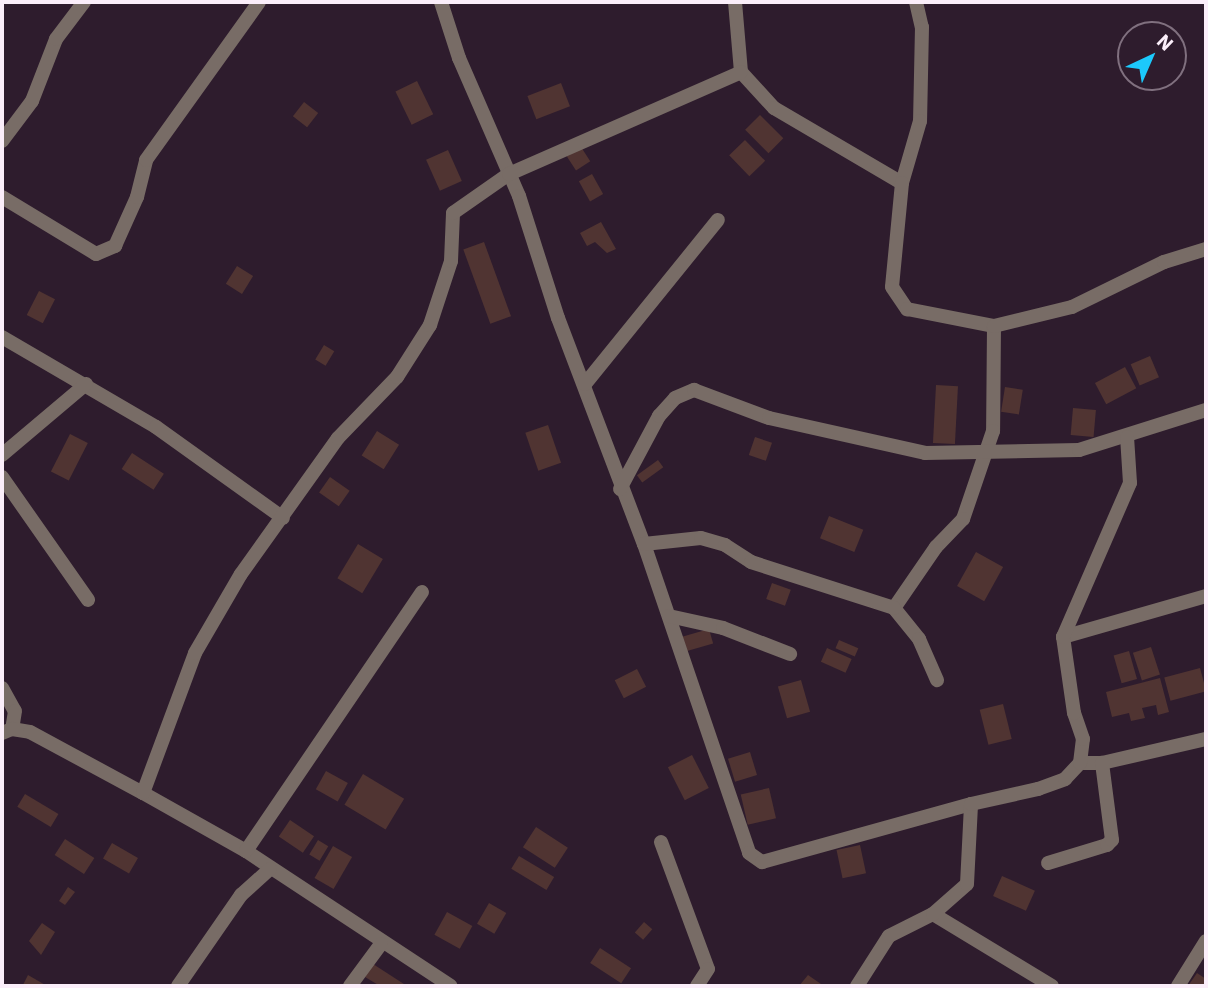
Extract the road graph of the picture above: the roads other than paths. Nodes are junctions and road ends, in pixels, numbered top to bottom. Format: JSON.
{"nodes":[{"id":1,"x":84,"y":2,"type":"edge"},
{"id":2,"x":259,"y":2,"type":"edge"},
{"id":3,"x":442,"y":2,"type":"edge"},
{"id":4,"x":735,"y":2,"type":"edge"},
{"id":5,"x":916,"y":2,"type":"edge"},
{"id":6,"x":741,"y":72,"type":"junction"},
{"id":7,"x":2,"y":141,"type":"edge"},
{"id":8,"x":509,"y":174,"type":"junction"},
{"id":9,"x":902,"y":183,"type":"junction"},
{"id":10,"x":2,"y":197,"type":"edge"},
{"id":11,"x":718,"y":220,"type":"dead end"},
{"id":12,"x":1206,"y":249,"type":"edge"},
{"id":13,"x":994,"y":326,"type":"junction"},
{"id":14,"x":2,"y":337,"type":"edge"},
{"id":15,"x":86,"y":384,"type":"junction"},
{"id":16,"x":584,"y":384,"type":"junction"},
{"id":17,"x":1206,"y":410,"type":"edge"},
{"id":18,"x":1127,"y":437,"type":"junction"},
{"id":19,"x":986,"y":453,"type":"junction"},
{"id":20,"x":2,"y":455,"type":"edge"},
{"id":21,"x":2,"y":477,"type":"edge"},
{"id":22,"x":620,"y":489,"type":"junction"},
{"id":23,"x":283,"y":518,"type":"junction"},
{"id":24,"x":644,"y":544,"type":"junction"},
{"id":25,"x":422,"y":592,"type":"dead end"},
{"id":26,"x":1206,"y":596,"type":"edge"},
{"id":27,"x":88,"y":600,"type":"dead end"},
{"id":28,"x":894,"y":608,"type":"junction"},
{"id":29,"x":668,"y":616,"type":"junction"},
{"id":30,"x":1063,"y":638,"type":"junction"},
{"id":31,"x":790,"y":654,"type":"dead end"},
{"id":32,"x":937,"y":680,"type":"dead end"},
{"id":33,"x":2,"y":688,"type":"edge"},
{"id":34,"x":7,"y":731,"type":"edge"},
{"id":35,"x":1206,"y":739,"type":"edge"},
{"id":36,"x":1102,"y":763,"type":"junction"},
{"id":37,"x":1080,"y":764,"type":"junction"},
{"id":38,"x":144,"y":793,"type":"junction"},
{"id":39,"x":971,"y":804,"type":"junction"},
{"id":40,"x":661,"y":842,"type":"dead end"},
{"id":41,"x":246,"y":852,"type":"junction"},
{"id":42,"x":1048,"y":863,"type":"dead end"},
{"id":43,"x":270,"y":869,"type":"junction"},
{"id":44,"x":933,"y":914,"type":"junction"},
{"id":45,"x":1206,"y":941,"type":"edge"},
{"id":46,"x":381,"y":944,"type":"junction"},
{"id":47,"x":178,"y":986,"type":"edge"},
{"id":48,"x":350,"y":986,"type":"edge"},
{"id":49,"x":451,"y":986,"type":"edge"},
{"id":50,"x":697,"y":986,"type":"edge"},
{"id":51,"x":857,"y":986,"type":"edge"},
{"id":52,"x":1052,"y":986,"type":"edge"},
{"id":53,"x":1178,"y":986,"type":"edge"}],
"edges":[{"from":1,"to":7,"type":"street"},
{"from":2,"to":10,"type":"street"},
{"from":3,"to":8,"type":"street"},
{"from":4,"to":6,"type":"street"},
{"from":5,"to":9,"type":"street"},
{"from":6,"to":8,"type":"street"},
{"from":6,"to":9,"type":"street"},
{"from":8,"to":16,"type":"street"},
{"from":8,"to":23,"type":"street"},
{"from":9,"to":13,"type":"street"},
{"from":11,"to":16,"type":"street"},
{"from":12,"to":13,"type":"street"},
{"from":13,"to":19,"type":"street"},
{"from":14,"to":15,"type":"street"},
{"from":15,"to":20,"type":"street"},
{"from":15,"to":23,"type":"street"},
{"from":16,"to":22,"type":"street"},
{"from":17,"to":18,"type":"street"},
{"from":18,"to":19,"type":"street"},
{"from":18,"to":30,"type":"street"},
{"from":19,"to":22,"type":"street"},
{"from":19,"to":28,"type":"street"},
{"from":21,"to":27,"type":"street"},
{"from":22,"to":24,"type":"street"},
{"from":23,"to":38,"type":"street"},
{"from":24,"to":28,"type":"street"},
{"from":24,"to":29,"type":"street"},
{"from":25,"to":41,"type":"street"},
{"from":26,"to":30,"type":"street"},
{"from":28,"to":32,"type":"street"},
{"from":29,"to":31,"type":"street"},
{"from":29,"to":39,"type":"street"},
{"from":30,"to":37,"type":"street"},
{"from":33,"to":34,"type":"street"},
{"from":34,"to":38,"type":"street"},
{"from":35,"to":36,"type":"street"},
{"from":36,"to":37,"type":"street"},
{"from":36,"to":42,"type":"street"},
{"from":37,"to":39,"type":"street"},
{"from":38,"to":41,"type":"street"},
{"from":39,"to":44,"type":"street"},
{"from":40,"to":50,"type":"street"},
{"from":41,"to":43,"type":"street"},
{"from":43,"to":46,"type":"street"},
{"from":43,"to":47,"type":"street"},
{"from":44,"to":51,"type":"street"},
{"from":44,"to":52,"type":"street"},
{"from":45,"to":53,"type":"street"},
{"from":46,"to":48,"type":"street"},
{"from":46,"to":49,"type":"street"}]}
